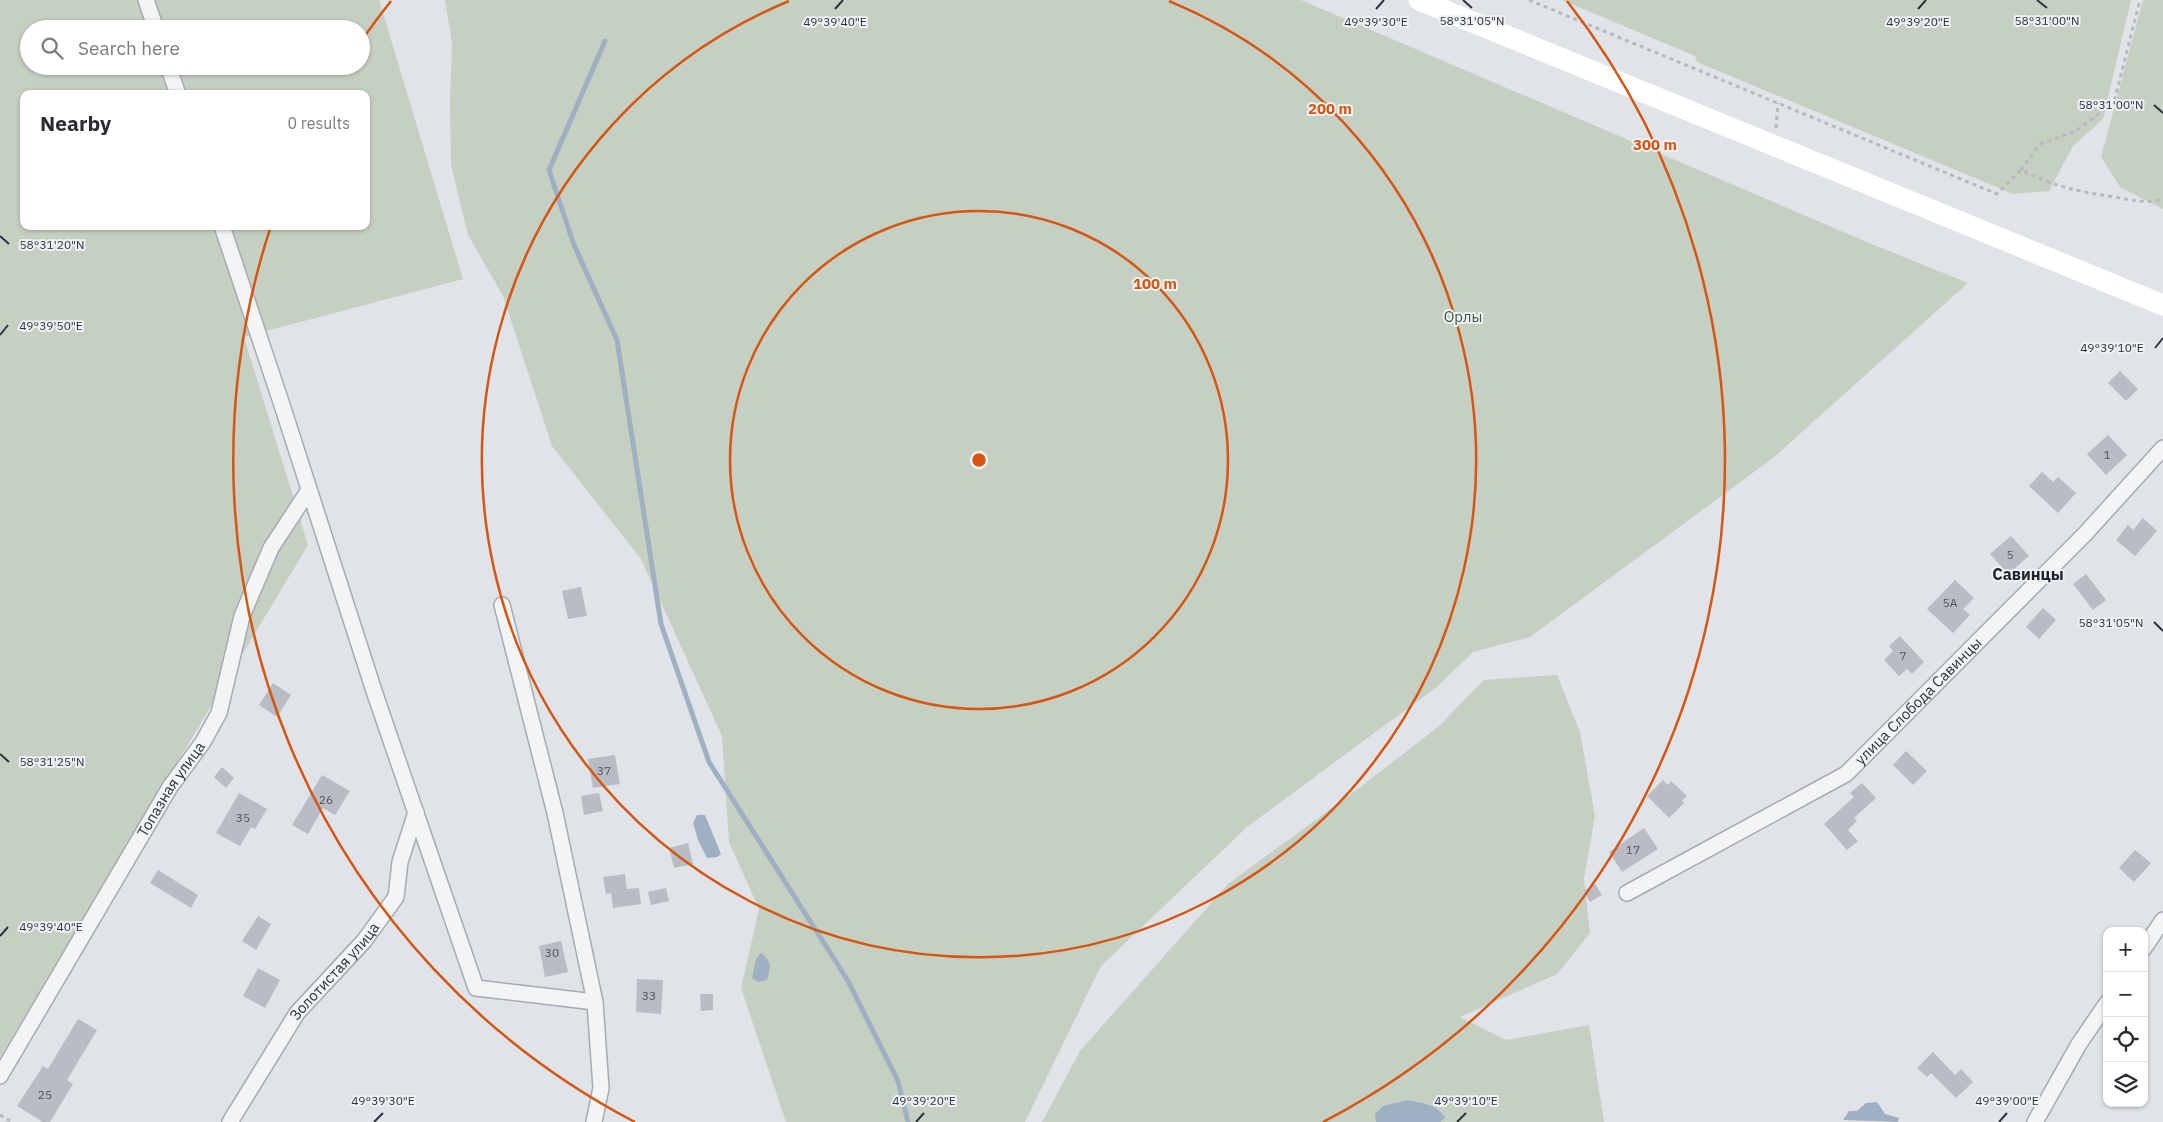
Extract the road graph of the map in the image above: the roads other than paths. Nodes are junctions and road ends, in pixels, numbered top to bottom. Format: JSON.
{"nodes":[{"id":1,"x":146,"y":0,"type":"edge"},
{"id":2,"x":1418,"y":0,"type":"edge"},
{"id":3,"x":153,"y":20,"type":"edge"},
{"id":4,"x":171,"y":75,"type":"edge"},
{"id":5,"x":177,"y":90,"type":"edge"},
{"id":6,"x":223,"y":230,"type":"edge"},
{"id":7,"x":2163,"y":306,"type":"edge"},
{"id":8,"x":2163,"y":448,"type":"edge"},
{"id":9,"x":309,"y":490,"type":"junction"},
{"id":10,"x":502,"y":605,"type":"dead end"},
{"id":11,"x":416,"y":812,"type":"junction"},
{"id":12,"x":1627,"y":893,"type":"dead end"},
{"id":13,"x":2163,"y":920,"type":"edge"},
{"id":14,"x":2148,"y":942,"type":"edge"},
{"id":15,"x":595,"y":1002,"type":"junction"},
{"id":16,"x":2103,"y":1009,"type":"edge"},
{"id":17,"x":0,"y":1076,"type":"edge"},
{"id":18,"x":230,"y":1122,"type":"edge"},
{"id":19,"x":594,"y":1122,"type":"edge"},
{"id":20,"x":2035,"y":1122,"type":"edge"}],
"edges":[{"from":1,"to":3,"type":"street"},
{"from":2,"to":7,"type":"main road"},
{"from":4,"to":5,"type":"street"},
{"from":6,"to":9,"type":"street"},
{"from":8,"to":12,"type":"street","name":"улица Слобода Савинцы"},
{"from":9,"to":11,"type":"street"},
{"from":9,"to":17,"type":"street","name":"Топазная улица"},
{"from":10,"to":15,"type":"street"},
{"from":11,"to":15,"type":"street"},
{"from":11,"to":18,"type":"street","name":"Золотистая улица"},
{"from":13,"to":14,"type":"street"},
{"from":15,"to":19,"type":"street"},
{"from":16,"to":20,"type":"street"}]}
